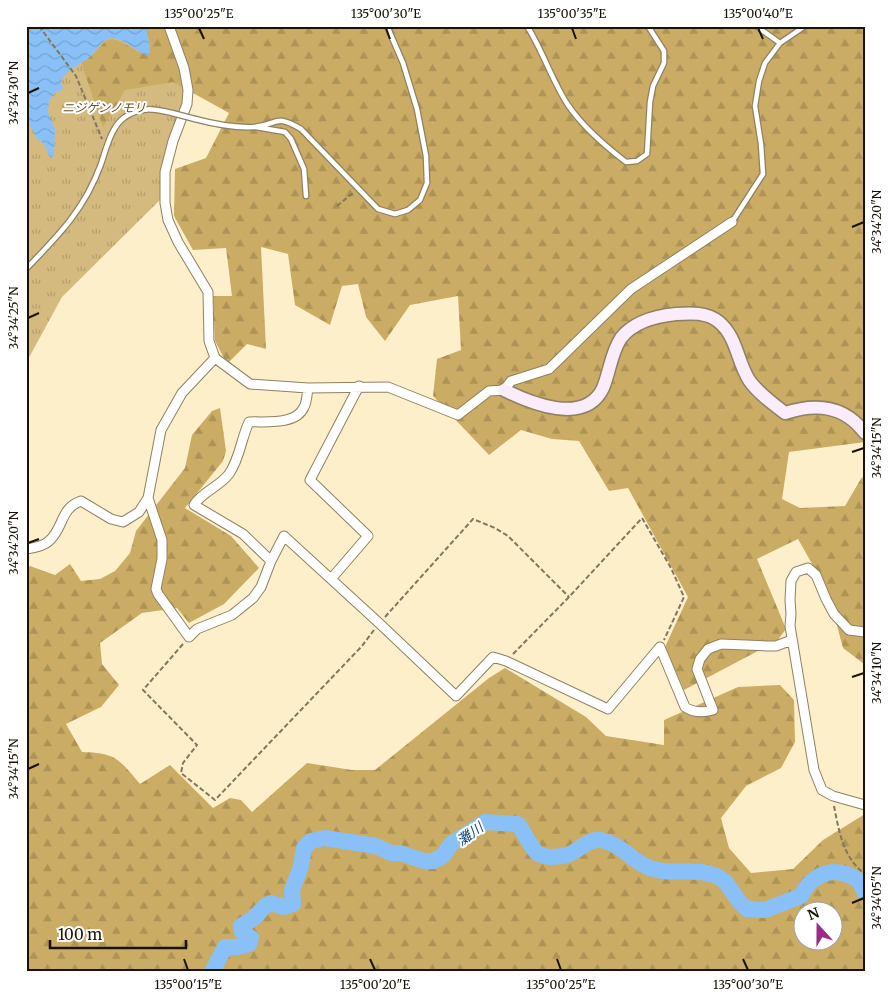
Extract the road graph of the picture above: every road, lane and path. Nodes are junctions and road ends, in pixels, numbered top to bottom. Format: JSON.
{"nodes":[{"id":1,"x":39,"y":26,"type":"edge"},
{"id":2,"x":169,"y":26,"type":"edge"},
{"id":3,"x":387,"y":26,"type":"edge"},
{"id":4,"x":527,"y":26,"type":"edge"},
{"id":5,"x":648,"y":26,"type":"edge"},
{"id":6,"x":756,"y":26,"type":"edge"},
{"id":7,"x":805,"y":26,"type":"edge"},
{"id":8,"x":780,"y":43,"type":"junction"},
{"id":9,"x":254,"y":127,"type":"junction"},
{"id":10,"x":106,"y":148,"type":"junction"},
{"id":11,"x":358,"y":189,"type":"junction"},
{"id":12,"x":306,"y":196,"type":"dead end"},
{"id":13,"x":337,"y":206,"type":"dead end"},
{"id":14,"x":732,"y":222,"type":"joint"},
{"id":15,"x":26,"y":270,"type":"edge"},
{"id":16,"x":215,"y":358,"type":"junction"},
{"id":17,"x":359,"y":386,"type":"junction"},
{"id":18,"x":308,"y":388,"type":"junction"},
{"id":19,"x":504,"y":390,"type":"junction"},
{"id":20,"x":865,"y":434,"type":"edge"},
{"id":21,"x":148,"y":498,"type":"junction"},
{"id":22,"x":26,"y":549,"type":"edge"},
{"id":23,"x":271,"y":561,"type":"junction"},
{"id":24,"x":331,"y":579,"type":"junction"},
{"id":25,"x":569,"y":597,"type":"junction"},
{"id":26,"x":379,"y":622,"type":"junction"},
{"id":27,"x":865,"y":632,"type":"edge"},
{"id":28,"x":189,"y":637,"type":"junction"},
{"id":29,"x":792,"y":640,"type":"junction"},
{"id":30,"x":660,"y":647,"type":"junction"},
{"id":31,"x":506,"y":662,"type":"junction"},
{"id":32,"x":833,"y":796,"type":"junction"},
{"id":33,"x":865,"y":805,"type":"edge"},
{"id":34,"x":865,"y":874,"type":"edge"}],
"edges":[{"from":1,"to":10,"type":"path"},
{"from":2,"to":16,"type":"street"},
{"from":3,"to":11,"type":"lane"},
{"from":4,"to":5,"type":"lane"},
{"from":6,"to":8,"type":"lane"},
{"from":7,"to":8,"type":"lane"},
{"from":8,"to":14,"type":"lane"},
{"from":9,"to":10,"type":"lane","bridge":true},
{"from":9,"to":11,"type":"lane"},
{"from":9,"to":12,"type":"lane"},
{"from":10,"to":15,"type":"lane"},
{"from":11,"to":13,"type":"path"},
{"from":14,"to":19,"type":"street"},
{"from":16,"to":18,"type":"street"},
{"from":16,"to":21,"type":"street"},
{"from":17,"to":18,"type":"street"},
{"from":17,"to":19,"type":"street"},
{"from":17,"to":24,"type":"street"},
{"from":18,"to":23,"type":"street"},
{"from":19,"to":20,"type":"street"},
{"from":21,"to":22,"type":"street"},
{"from":21,"to":28,"type":"street"},
{"from":23,"to":24,"type":"street"},
{"from":23,"to":28,"type":"street"},
{"from":24,"to":26,"type":"street"},
{"from":25,"to":26,"type":"path"},
{"from":25,"to":30,"type":"path"},
{"from":25,"to":31,"type":"path"},
{"from":26,"to":28,"type":"path"},
{"from":26,"to":31,"type":"street"},
{"from":27,"to":29,"type":"street"},
{"from":29,"to":30,"type":"street"},
{"from":29,"to":32,"type":"street"},
{"from":30,"to":31,"type":"street"},
{"from":32,"to":33,"type":"street"},
{"from":32,"to":34,"type":"path"}]}
